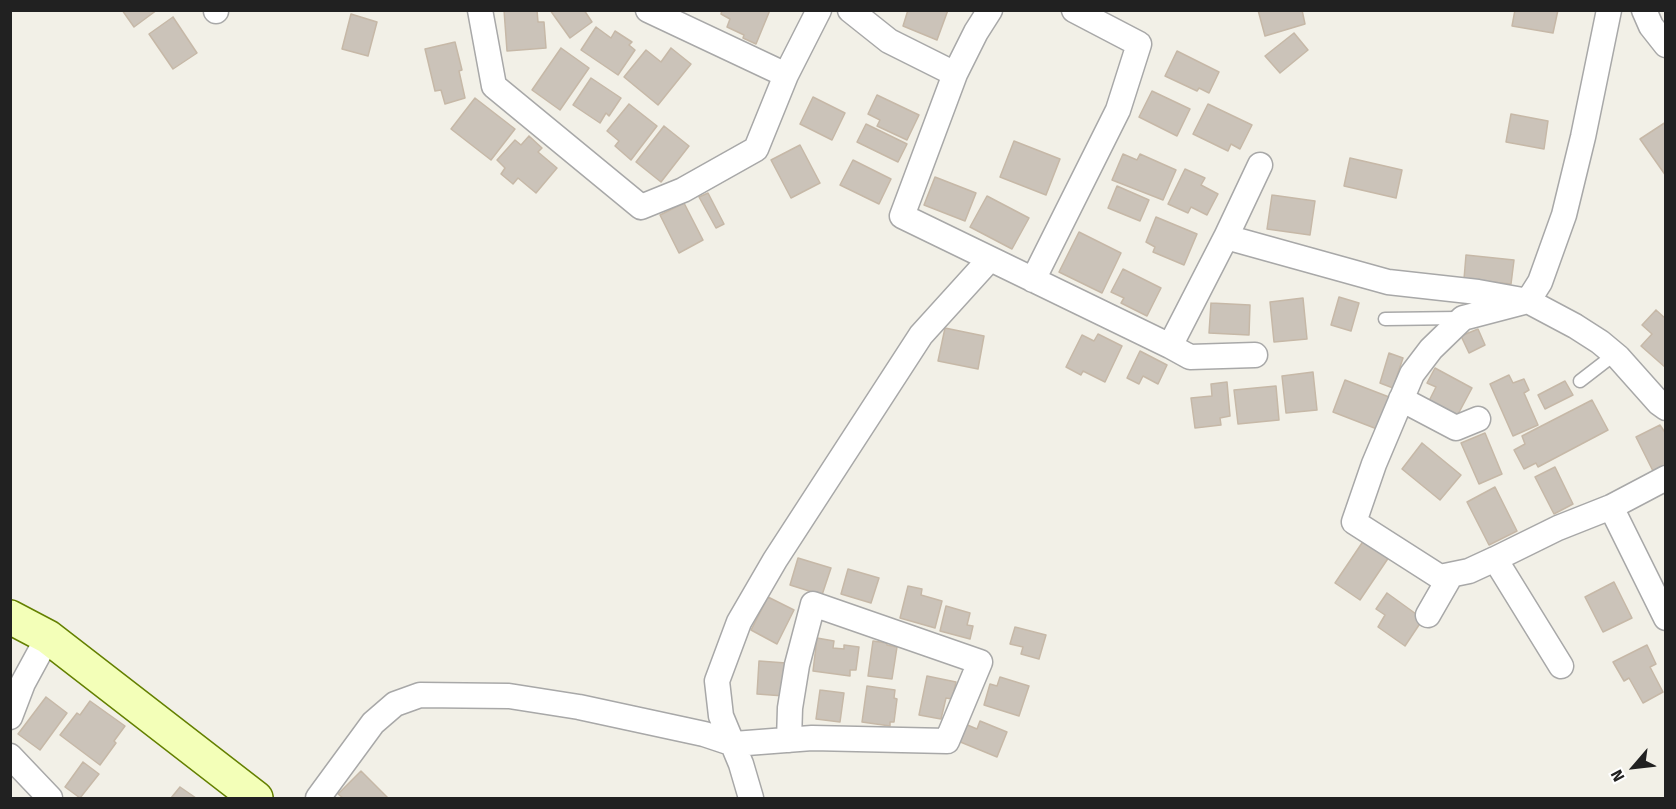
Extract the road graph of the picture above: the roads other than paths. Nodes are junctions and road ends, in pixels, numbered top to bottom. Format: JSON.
{"nodes":[{"id":1,"x":480,"y":10,"type":"edge"},
{"id":2,"x":648,"y":10,"type":"edge"},
{"id":3,"x":819,"y":10,"type":"edge"},
{"id":4,"x":850,"y":10,"type":"edge"},
{"id":5,"x":990,"y":10,"type":"edge"},
{"id":6,"x":1074,"y":10,"type":"edge"},
{"id":7,"x":1609,"y":10,"type":"edge"},
{"id":8,"x":1644,"y":10,"type":"edge"},
{"id":9,"x":1665,"y":45,"type":"edge"},
{"id":10,"x":955,"y":74,"type":"junction"},
{"id":11,"x":786,"y":75,"type":"junction"},
{"id":12,"x":1260,"y":165,"type":"dead end"},
{"id":13,"x":1226,"y":237,"type":"junction"},
{"id":14,"x":989,"y":260,"type":"junction"},
{"id":15,"x":1033,"y":280,"type":"junction"},
{"id":16,"x":1528,"y":301,"type":"junction"},
{"id":17,"x":1463,"y":318,"type":"junction"},
{"id":18,"x":1384,"y":319,"type":"dead end"},
{"id":19,"x":1170,"y":346,"type":"junction"},
{"id":20,"x":1615,"y":354,"type":"junction"},
{"id":21,"x":1255,"y":355,"type":"dead end"},
{"id":22,"x":1580,"y":381,"type":"dead end"},
{"id":23,"x":1401,"y":399,"type":"junction"},
{"id":24,"x":1665,"y":408,"type":"edge"},
{"id":25,"x":1478,"y":419,"type":"dead end"},
{"id":26,"x":1665,"y":478,"type":"edge"},
{"id":27,"x":1611,"y":507,"type":"junction"},
{"id":28,"x":1495,"y":560,"type":"junction"},
{"id":29,"x":1451,"y":575,"type":"junction"},
{"id":30,"x":1428,"y":615,"type":"dead end"},
{"id":31,"x":10,"y":617,"type":"edge"},
{"id":32,"x":1665,"y":618,"type":"edge"},
{"id":33,"x":48,"y":637,"type":"junction"},
{"id":34,"x":1561,"y":666,"type":"dead end"},
{"id":35,"x":10,"y":717,"type":"edge"},
{"id":36,"x":789,"y":740,"type":"junction"},
{"id":37,"x":734,"y":744,"type":"junction"},
{"id":38,"x":10,"y":756,"type":"edge"},
{"id":39,"x":50,"y":798,"type":"edge"},
{"id":40,"x":256,"y":798,"type":"edge"},
{"id":41,"x":318,"y":798,"type":"edge"},
{"id":42,"x":751,"y":798,"type":"edge"}],
"edges":[{"from":1,"to":11,"type":"street"},
{"from":2,"to":11,"type":"street"},
{"from":3,"to":11,"type":"street"},
{"from":4,"to":10,"type":"street"},
{"from":5,"to":10,"type":"street"},
{"from":6,"to":15,"type":"street"},
{"from":7,"to":16,"type":"street"},
{"from":8,"to":9,"type":"street"},
{"from":10,"to":14,"type":"street"},
{"from":12,"to":13,"type":"street"},
{"from":13,"to":16,"type":"street"},
{"from":13,"to":19,"type":"street"},
{"from":14,"to":15,"type":"street"},
{"from":14,"to":37,"type":"street"},
{"from":15,"to":19,"type":"street"},
{"from":16,"to":17,"type":"street"},
{"from":16,"to":20,"type":"street"},
{"from":17,"to":18,"type":"lane"},
{"from":17,"to":23,"type":"street"},
{"from":19,"to":21,"type":"street"},
{"from":20,"to":22,"type":"lane"},
{"from":20,"to":24,"type":"street"},
{"from":23,"to":25,"type":"street"},
{"from":23,"to":29,"type":"street"},
{"from":26,"to":27,"type":"street"},
{"from":27,"to":28,"type":"street"},
{"from":27,"to":32,"type":"street"},
{"from":28,"to":29,"type":"street"},
{"from":28,"to":34,"type":"street"},
{"from":29,"to":30,"type":"street"},
{"from":31,"to":33,"type":"street"},
{"from":33,"to":35,"type":"street"},
{"from":33,"to":40,"type":"street"},
{"from":36,"to":36,"type":"street"},
{"from":36,"to":37,"type":"street"},
{"from":37,"to":41,"type":"street"},
{"from":37,"to":42,"type":"street"},
{"from":38,"to":39,"type":"street"}]}
